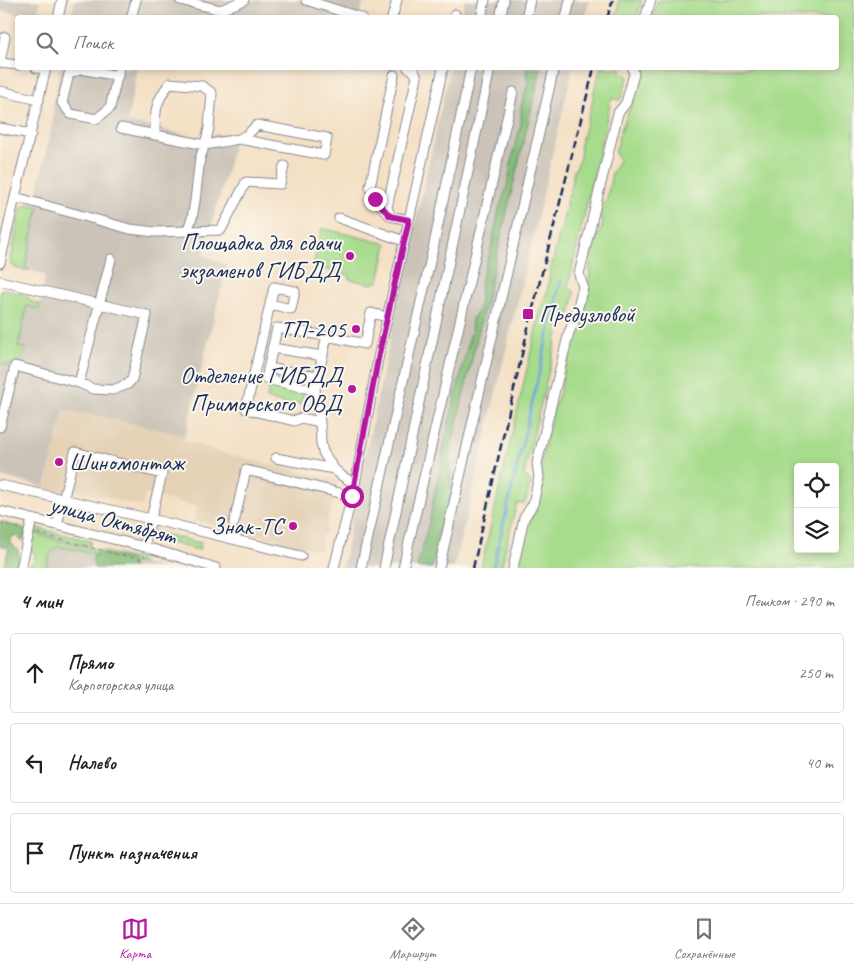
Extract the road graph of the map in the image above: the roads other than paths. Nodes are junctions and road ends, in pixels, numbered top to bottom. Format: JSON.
{"nodes":[{"id":1,"x":62,"y":0,"type":"edge"},
{"id":2,"x":136,"y":0,"type":"edge"},
{"id":3,"x":180,"y":0,"type":"edge"},
{"id":4,"x":244,"y":0,"type":"edge"},
{"id":5,"x":306,"y":0,"type":"edge"},
{"id":6,"x":397,"y":0,"type":"edge"},
{"id":7,"x":485,"y":0,"type":"edge"},
{"id":8,"x":504,"y":0,"type":"edge"},
{"id":9,"x":530,"y":0,"type":"edge"},
{"id":10,"x":570,"y":0,"type":"edge"},
{"id":11,"x":651,"y":0,"type":"edge"},
{"id":12,"x":59,"y":15,"type":"edge"},
{"id":13,"x":132,"y":15,"type":"edge"},
{"id":14,"x":353,"y":15,"type":"edge"},
{"id":15,"x":393,"y":15,"type":"edge"},
{"id":16,"x":482,"y":15,"type":"edge"},
{"id":17,"x":501,"y":15,"type":"edge"},
{"id":18,"x":527,"y":15,"type":"edge"},
{"id":19,"x":567,"y":15,"type":"edge"},
{"id":20,"x":647,"y":15,"type":"edge"},
{"id":21,"x":5,"y":36,"type":"dead end"},
{"id":22,"x":0,"y":62,"type":"edge"},
{"id":23,"x":15,"y":64,"type":"edge"},
{"id":24,"x":46,"y":70,"type":"edge"},
{"id":25,"x":77,"y":70,"type":"edge"},
{"id":26,"x":100,"y":70,"type":"edge"},
{"id":27,"x":413,"y":70,"type":"edge"},
{"id":28,"x":443,"y":70,"type":"edge"},
{"id":29,"x":471,"y":70,"type":"edge"},
{"id":30,"x":490,"y":70,"type":"edge"},
{"id":31,"x":554,"y":70,"type":"edge"},
{"id":32,"x":633,"y":70,"type":"edge"},
{"id":33,"x":118,"y":72,"type":"edge"},
{"id":34,"x":394,"y":75,"type":"dead end"},
{"id":35,"x":0,"y":91,"type":"edge"},
{"id":36,"x":513,"y":92,"type":"dead end"},
{"id":37,"x":39,"y":100,"type":"junction"},
{"id":38,"x":0,"y":128,"type":"edge"},
{"id":39,"x":121,"y":128,"type":"dead end"},
{"id":40,"x":31,"y":134,"type":"junction"},
{"id":41,"x":155,"y":134,"type":"junction"},
{"id":42,"x":239,"y":139,"type":"junction"},
{"id":43,"x":205,"y":145,"type":"junction"},
{"id":44,"x":284,"y":166,"type":"dead end"},
{"id":45,"x":15,"y":197,"type":"junction"},
{"id":46,"x":389,"y":211,"type":"junction"},
{"id":47,"x":339,"y":218,"type":"dead end"},
{"id":48,"x":409,"y":220,"type":"junction"},
{"id":49,"x":4,"y":224,"type":"edge"},
{"id":50,"x":187,"y":231,"type":"junction"},
{"id":51,"x":404,"y":241,"type":"junction"},
{"id":52,"x":111,"y":259,"type":"dead end"},
{"id":53,"x":0,"y":262,"type":"edge"},
{"id":54,"x":0,"y":281,"type":"edge"},
{"id":55,"x":99,"y":304,"type":"junction"},
{"id":56,"x":270,"y":304,"type":"dead end"},
{"id":57,"x":387,"y":317,"type":"junction"},
{"id":58,"x":327,"y":336,"type":"junction"},
{"id":59,"x":272,"y":348,"type":"junction"},
{"id":60,"x":323,"y":356,"type":"junction"},
{"id":61,"x":268,"y":368,"type":"junction"},
{"id":62,"x":318,"y":376,"type":"junction"},
{"id":63,"x":79,"y":383,"type":"junction"},
{"id":64,"x":315,"y":390,"type":"junction"},
{"id":65,"x":320,"y":422,"type":"junction"},
{"id":66,"x":0,"y":427,"type":"edge"},
{"id":67,"x":276,"y":458,"type":"dead end"},
{"id":68,"x":334,"y":469,"type":"junction"},
{"id":69,"x":355,"y":484,"type":"junction"},
{"id":70,"x":0,"y":485,"type":"edge"},
{"id":71,"x":352,"y":496,"type":"junction"},
{"id":72,"x":63,"y":500,"type":"junction"},
{"id":73,"x":0,"y":511,"type":"edge"},
{"id":74,"x":32,"y":519,"type":"junction"},
{"id":75,"x":151,"y":519,"type":"junction"},
{"id":76,"x":234,"y":523,"type":"dead end"},
{"id":77,"x":57,"y":525,"type":"junction"},
{"id":78,"x":146,"y":548,"type":"junction"},
{"id":79,"x":301,"y":556,"type":"dead end"},
{"id":80,"x":21,"y":568,"type":"edge"},
{"id":81,"x":216,"y":568,"type":"edge"},
{"id":82,"x":334,"y":568,"type":"edge"},
{"id":83,"x":361,"y":568,"type":"edge"},
{"id":84,"x":384,"y":568,"type":"edge"},
{"id":85,"x":403,"y":568,"type":"edge"},
{"id":86,"x":439,"y":568,"type":"edge"},
{"id":87,"x":513,"y":568,"type":"edge"}],
"edges":[{"from":1,"to":12,"type":"street"},
{"from":2,"to":13,"type":"street"},
{"from":3,"to":4,"type":"street"},
{"from":5,"to":14,"type":"street"},
{"from":6,"to":15,"type":"street"},
{"from":7,"to":16,"type":"street"},
{"from":8,"to":17,"type":"street"},
{"from":9,"to":18,"type":"street"},
{"from":10,"to":19,"type":"street"},
{"from":11,"to":20,"type":"street"},
{"from":21,"to":22,"type":"street"},
{"from":22,"to":23,"type":"street"},
{"from":24,"to":37,"type":"street"},
{"from":25,"to":33,"type":"street"},
{"from":26,"to":33,"type":"street"},
{"from":27,"to":46,"type":"street"},
{"from":28,"to":48,"type":"street"},
{"from":29,"to":83,"type":"street"},
{"from":30,"to":84,"type":"street"},
{"from":31,"to":86,"type":"street"},
{"from":32,"to":87,"type":"street"},
{"from":34,"to":46,"type":"street"},
{"from":35,"to":37,"type":"street"},
{"from":36,"to":85,"type":"street"},
{"from":37,"to":40,"type":"street"},
{"from":38,"to":40,"type":"street"},
{"from":39,"to":41,"type":"street"},
{"from":40,"to":45,"type":"street"},
{"from":41,"to":43,"type":"street"},
{"from":41,"to":43,"type":"street"},
{"from":42,"to":42,"type":"street"},
{"from":42,"to":43,"type":"street"},
{"from":43,"to":50,"type":"street"},
{"from":44,"to":50,"type":"street"},
{"from":45,"to":49,"type":"street"},
{"from":45,"to":50,"type":"street"},
{"from":46,"to":48,"type":"street"},
{"from":47,"to":51,"type":"street"},
{"from":48,"to":51,"type":"street"},
{"from":49,"to":53,"type":"street"},
{"from":51,"to":57,"type":"street"},
{"from":52,"to":55,"type":"street"},
{"from":54,"to":55,"type":"street"},
{"from":55,"to":63,"type":"street"},
{"from":55,"to":63,"type":"street"},
{"from":56,"to":65,"type":"street"},
{"from":57,"to":58,"type":"street"},
{"from":57,"to":69,"type":"street"},
{"from":58,"to":59,"type":"street"},
{"from":58,"to":60,"type":"street"},
{"from":59,"to":60,"type":"street"},
{"from":59,"to":61,"type":"street"},
{"from":60,"to":62,"type":"street"},
{"from":61,"to":62,"type":"street"},
{"from":61,"to":64,"type":"street"},
{"from":62,"to":64,"type":"street"},
{"from":63,"to":66,"type":"street"},
{"from":64,"to":65,"type":"street"},
{"from":65,"to":68,"type":"street"},
{"from":67,"to":68,"type":"street"},
{"from":68,"to":69,"type":"street"},
{"from":69,"to":71,"type":"street"},
{"from":70,"to":72,"type":"street"},
{"from":71,"to":76,"type":"street"},
{"from":71,"to":82,"type":"street"},
{"from":72,"to":75,"type":"street"},
{"from":72,"to":75,"type":"street"},
{"from":72,"to":77,"type":"street"},
{"from":73,"to":74,"type":"street","name":"улица Октябрят"},
{"from":74,"to":77,"type":"street","name":"улица Октябрят"},
{"from":74,"to":80,"type":"street"},
{"from":75,"to":78,"type":"street"},
{"from":75,"to":79,"type":"street"},
{"from":77,"to":78,"type":"street","name":"улица Октябрят"},
{"from":78,"to":81,"type":"street","name":"улица Октябрят"}]}
